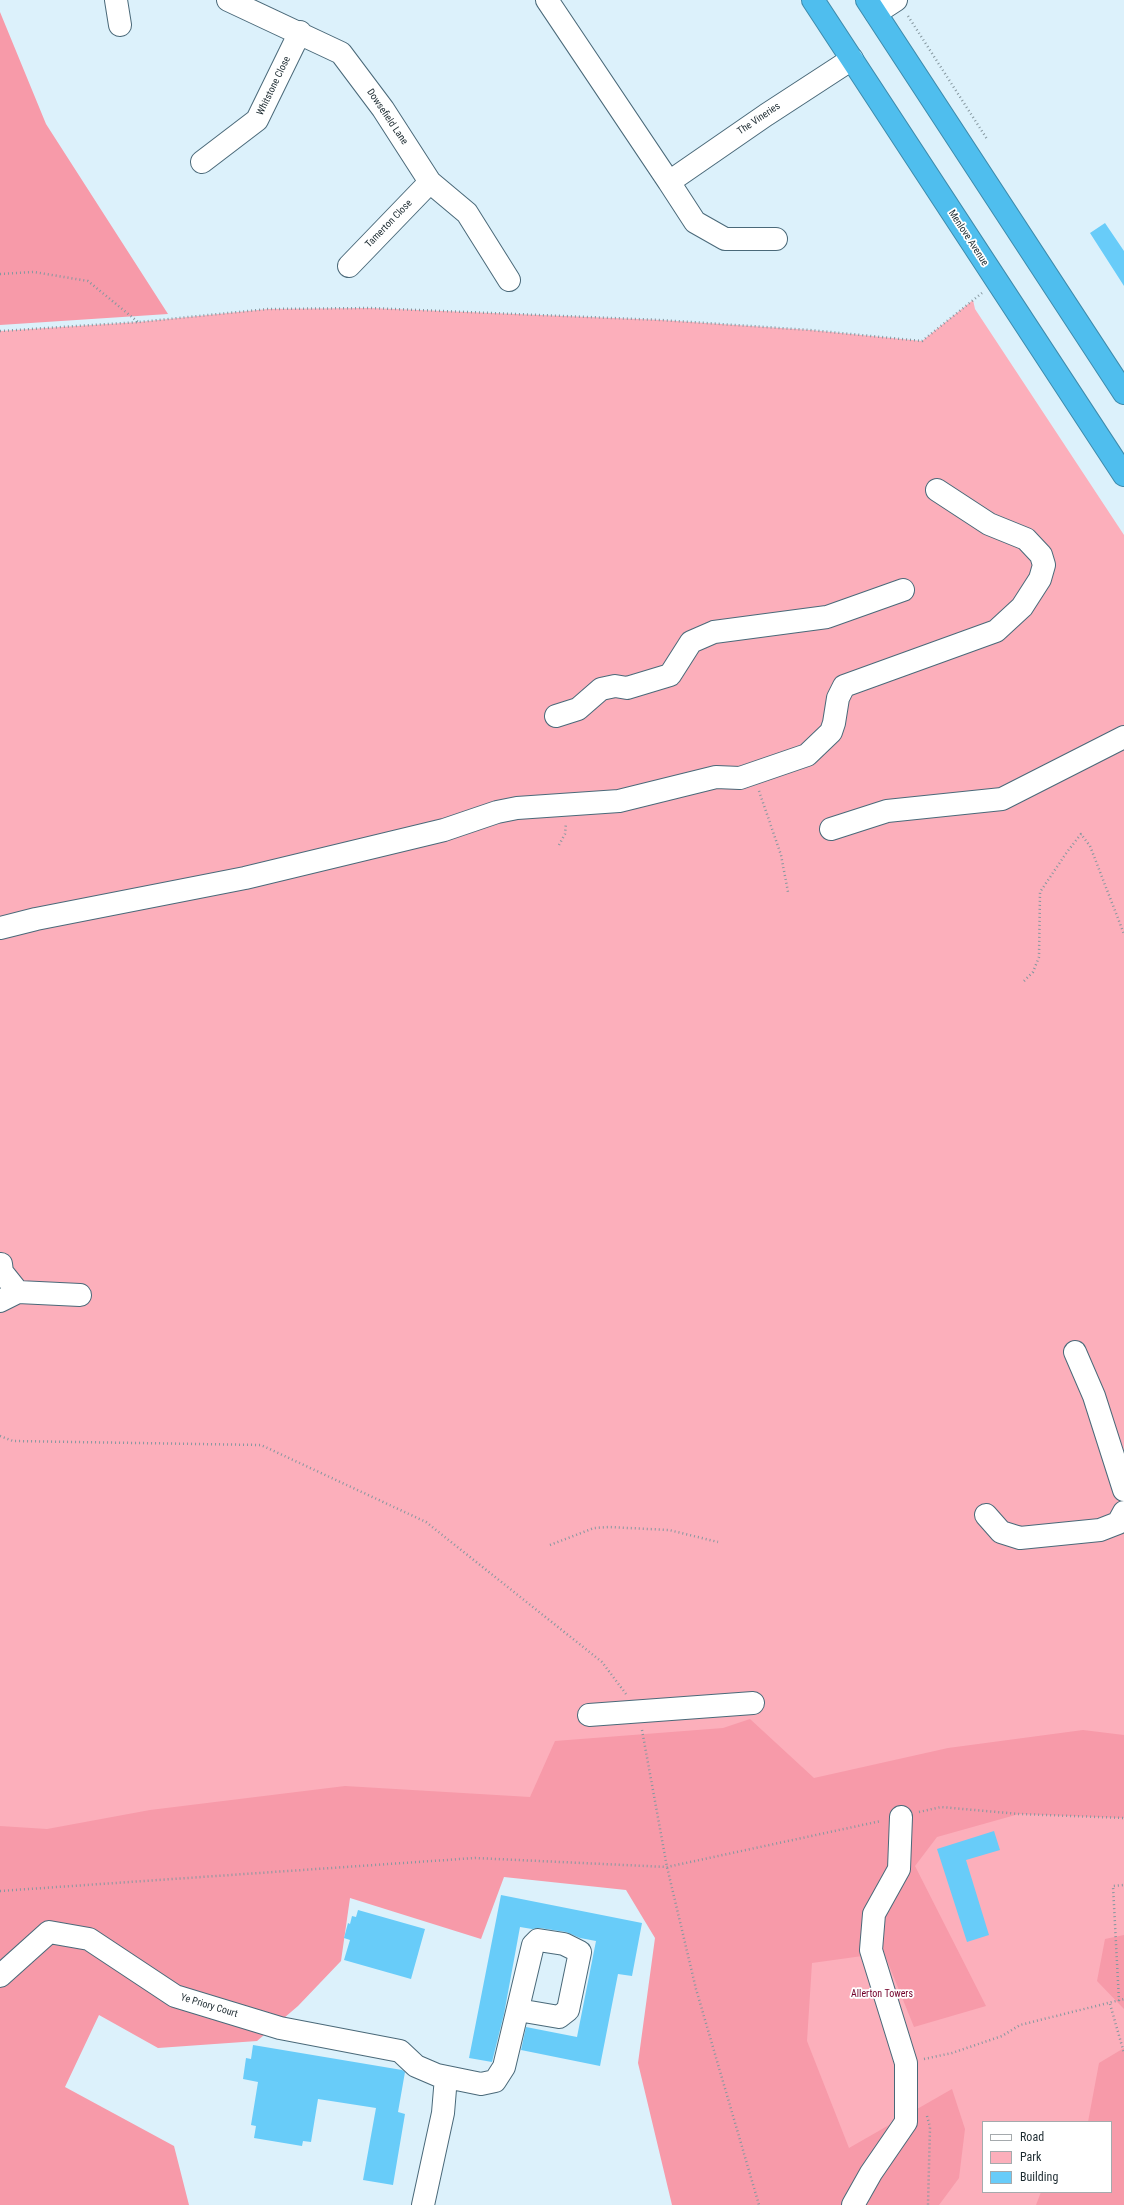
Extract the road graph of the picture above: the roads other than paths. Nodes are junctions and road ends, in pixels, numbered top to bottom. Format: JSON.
{"nodes":[{"id":1,"x":116,"y":0,"type":"edge"},
{"id":2,"x":232,"y":0,"type":"edge"},
{"id":3,"x":547,"y":0,"type":"edge"},
{"id":4,"x":813,"y":0,"type":"edge"},
{"id":5,"x":871,"y":6,"type":"edge"},
{"id":6,"x":901,"y":7,"type":"edge"},
{"id":7,"x":120,"y":25,"type":"dead end"},
{"id":8,"x":300,"y":32,"type":"junction"},
{"id":9,"x":852,"y":60,"type":"junction"},
{"id":10,"x":202,"y":162,"type":"dead end"},
{"id":11,"x":430,"y":182,"type":"junction"},
{"id":12,"x":669,"y":182,"type":"junction"},
{"id":13,"x":776,"y":240,"type":"dead end"},
{"id":14,"x":349,"y":266,"type":"dead end"},
{"id":15,"x":509,"y":280,"type":"dead end"},
{"id":16,"x":1124,"y":393,"type":"edge"},
{"id":17,"x":1124,"y":475,"type":"edge"},
{"id":18,"x":938,"y":490,"type":"dead end"},
{"id":19,"x":903,"y":590,"type":"dead end"},
{"id":20,"x":556,"y":716,"type":"dead end"},
{"id":21,"x":1124,"y":737,"type":"edge"},
{"id":22,"x":831,"y":829,"type":"dead end"},
{"id":23,"x":0,"y":928,"type":"edge"},
{"id":24,"x":1,"y":1264,"type":"dead end"},
{"id":25,"x":80,"y":1295,"type":"dead end"},
{"id":26,"x":9,"y":1296,"type":"edge"},
{"id":27,"x":1075,"y":1352,"type":"dead end"},
{"id":28,"x":1124,"y":1490,"type":"edge"},
{"id":29,"x":1124,"y":1512,"type":"edge"},
{"id":30,"x":986,"y":1515,"type":"dead end"},
{"id":31,"x":753,"y":1703,"type":"dead end"},
{"id":32,"x":589,"y":1715,"type":"dead end"},
{"id":33,"x":901,"y":1817,"type":"road end"},
{"id":34,"x":0,"y":1976,"type":"edge"},
{"id":35,"x":518,"y":2010,"type":"dead end"},
{"id":36,"x":446,"y":2077,"type":"junction"},
{"id":37,"x":423,"y":2205,"type":"edge"},
{"id":38,"x":853,"y":2205,"type":"edge"}],
"edges":[{"from":1,"to":7,"type":"street"},
{"from":2,"to":8,"type":"street","name":"Dowsefield Lane"},
{"from":3,"to":12,"type":"street"},
{"from":4,"to":9,"type":"highway","name":"Menlove Avenue"},
{"from":5,"to":6,"type":"street"},
{"from":5,"to":16,"type":"highway"},
{"from":8,"to":10,"type":"street","name":"Whitstone Close"},
{"from":8,"to":11,"type":"street","name":"Dowsefield Lane"},
{"from":9,"to":12,"type":"street","name":"The Vineries"},
{"from":9,"to":17,"type":"highway","name":"Menlove Avenue"},
{"from":11,"to":14,"type":"street","name":"Tamerton Close"},
{"from":11,"to":15,"type":"street","name":"Dowsefield Lane"},
{"from":12,"to":13,"type":"street"},
{"from":18,"to":23,"type":"street"},
{"from":19,"to":20,"type":"street"},
{"from":21,"to":22,"type":"street"},
{"from":24,"to":26,"type":"street"},
{"from":25,"to":26,"type":"street"},
{"from":27,"to":28,"type":"street"},
{"from":29,"to":30,"type":"street"},
{"from":31,"to":32,"type":"street"},
{"from":33,"to":38,"type":"street"},
{"from":34,"to":36,"type":"street","name":"Ye Priory Court"},
{"from":35,"to":36,"type":"street"},
{"from":36,"to":37,"type":"street"}]}
